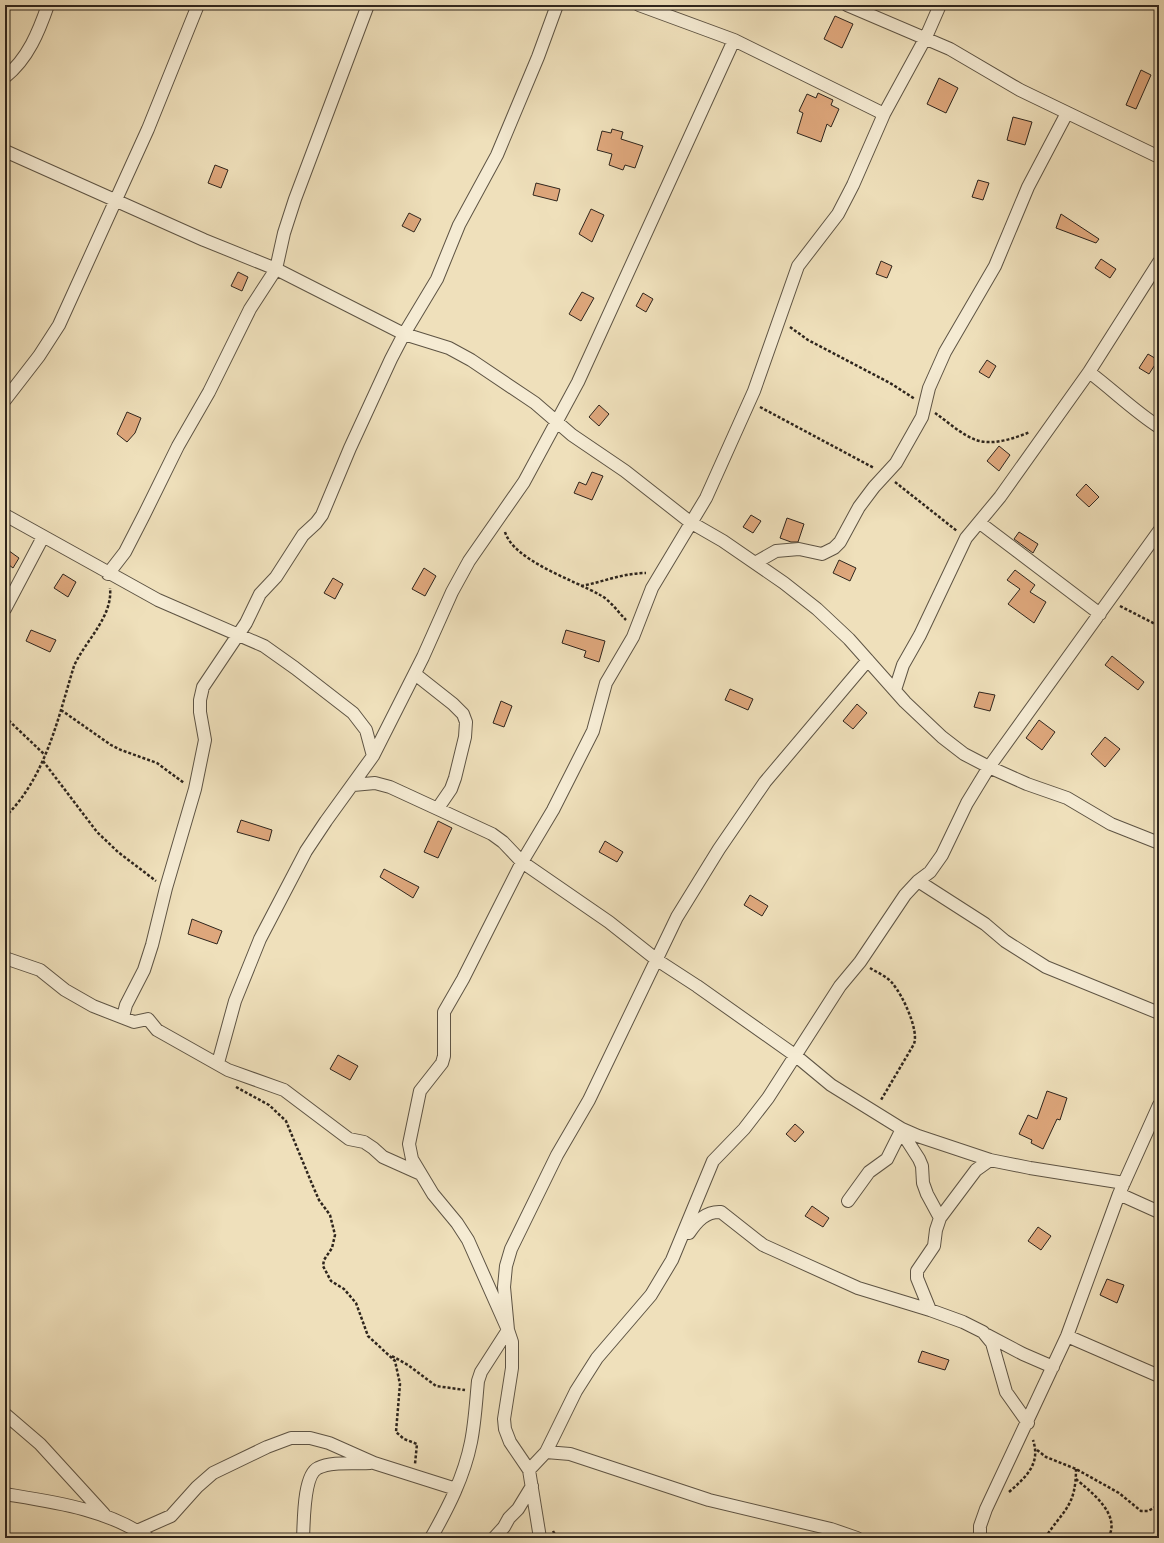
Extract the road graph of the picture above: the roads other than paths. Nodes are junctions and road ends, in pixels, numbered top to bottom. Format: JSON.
{"nodes":[{"id":1,"x":48,"y":5,"type":"edge"},
{"id":2,"x":198,"y":5,"type":"edge"},
{"id":3,"x":368,"y":5,"type":"edge"},
{"id":4,"x":557,"y":5,"type":"edge"},
{"id":5,"x":639,"y":5,"type":"edge"},
{"id":6,"x":847,"y":5,"type":"edge"},
{"id":7,"x":940,"y":5,"type":"edge"},
{"id":8,"x":926,"y":37,"type":"junction"},
{"id":9,"x":734,"y":40,"type":"junction"},
{"id":10,"x":5,"y":77,"type":"edge"},
{"id":11,"x":1067,"y":113,"type":"junction"},
{"id":12,"x":884,"y":114,"type":"junction"},
{"id":13,"x":5,"y":151,"type":"edge"},
{"id":14,"x":1159,"y":157,"type":"edge"},
{"id":15,"x":116,"y":199,"type":"junction"},
{"id":16,"x":1159,"y":262,"type":"edge"},
{"id":17,"x":276,"y":269,"type":"junction"},
{"id":18,"x":404,"y":334,"type":"junction"},
{"id":19,"x":1089,"y":372,"type":"junction"},
{"id":20,"x":5,"y":400,"type":"edge"},
{"id":21,"x":556,"y":421,"type":"junction"},
{"id":22,"x":1159,"y":428,"type":"edge"},
{"id":23,"x":5,"y":515,"type":"edge"},
{"id":24,"x":690,"y":522,"type":"junction"},
{"id":25,"x":980,"y":523,"type":"junction"},
{"id":26,"x":1159,"y":531,"type":"edge"},
{"id":27,"x":43,"y":537,"type":"junction"},
{"id":28,"x":755,"y":562,"type":"junction"},
{"id":29,"x":108,"y":574,"type":"junction"},
{"id":30,"x":5,"y":609,"type":"edge"},
{"id":31,"x":1100,"y":614,"type":"junction"},
{"id":32,"x":236,"y":635,"type":"junction"},
{"id":33,"x":868,"y":660,"type":"junction"},
{"id":34,"x":415,"y":674,"type":"junction"},
{"id":35,"x":895,"y":690,"type":"junction"},
{"id":36,"x":373,"y":756,"type":"junction"},
{"id":37,"x":989,"y":767,"type":"junction"},
{"id":38,"x":353,"y":785,"type":"junction"},
{"id":39,"x":438,"y":808,"type":"junction"},
{"id":40,"x":1159,"y":843,"type":"edge"},
{"id":41,"x":522,"y":862,"type":"junction"},
{"id":42,"x":918,"y":881,"type":"junction"},
{"id":43,"x":5,"y":958,"type":"edge"},
{"id":44,"x":657,"y":960,"type":"junction"},
{"id":45,"x":1159,"y":1014,"type":"edge"},
{"id":46,"x":123,"y":1017,"type":"junction"},
{"id":47,"x":796,"y":1056,"type":"junction"},
{"id":48,"x":221,"y":1065,"type":"junction"},
{"id":49,"x":1159,"y":1105,"type":"edge"},
{"id":50,"x":902,"y":1130,"type":"junction"},
{"id":51,"x":990,"y":1160,"type":"junction"},
{"id":52,"x":421,"y":1174,"type":"junction"},
{"id":53,"x":1122,"y":1189,"type":"junction"},
{"id":54,"x":848,"y":1201,"type":"dead end"},
{"id":55,"x":1159,"y":1212,"type":"edge"},
{"id":56,"x":940,"y":1218,"type":"junction"},
{"id":57,"x":672,"y":1260,"type":"junction"},
{"id":58,"x":930,"y":1310,"type":"junction"},
{"id":59,"x":508,"y":1330,"type":"junction"},
{"id":60,"x":986,"y":1335,"type":"junction"},
{"id":61,"x":1067,"y":1336,"type":"junction"},
{"id":62,"x":1053,"y":1367,"type":"junction"},
{"id":63,"x":1159,"y":1376,"type":"edge"},
{"id":64,"x":5,"y":1414,"type":"edge"},
{"id":65,"x":1028,"y":1423,"type":"junction"},
{"id":66,"x":546,"y":1452,"type":"junction"},
{"id":67,"x":374,"y":1463,"type":"junction"},
{"id":68,"x":529,"y":1470,"type":"junction"},
{"id":69,"x":532,"y":1486,"type":"junction"},
{"id":70,"x":456,"y":1488,"type":"junction"},
{"id":71,"x":5,"y":1494,"type":"edge"},
{"id":72,"x":104,"y":1515,"type":"junction"},
{"id":73,"x":137,"y":1531,"type":"junction"},
{"id":74,"x":148,"y":1538,"type":"edge"},
{"id":75,"x":303,"y":1538,"type":"edge"},
{"id":76,"x":431,"y":1538,"type":"edge"},
{"id":77,"x":494,"y":1538,"type":"edge"},
{"id":78,"x":540,"y":1538,"type":"edge"},
{"id":79,"x":857,"y":1538,"type":"edge"},
{"id":80,"x":980,"y":1538,"type":"edge"}],
"edges":[{"from":1,"to":10,"type":"street"},
{"from":2,"to":15,"type":"street"},
{"from":3,"to":17,"type":"street"},
{"from":4,"to":18,"type":"street"},
{"from":5,"to":9,"type":"street"},
{"from":6,"to":8,"type":"street"},
{"from":7,"to":8,"type":"street"},
{"from":8,"to":11,"type":"street"},
{"from":8,"to":12,"type":"street"},
{"from":9,"to":12,"type":"street"},
{"from":9,"to":21,"type":"street"},
{"from":11,"to":14,"type":"street"},
{"from":11,"to":28,"type":"street"},
{"from":12,"to":24,"type":"street"},
{"from":13,"to":15,"type":"street"},
{"from":15,"to":17,"type":"street"},
{"from":15,"to":20,"type":"street"},
{"from":16,"to":19,"type":"street"},
{"from":17,"to":18,"type":"street"},
{"from":17,"to":29,"type":"street"},
{"from":18,"to":21,"type":"street"},
{"from":18,"to":32,"type":"street"},
{"from":19,"to":22,"type":"street"},
{"from":19,"to":25,"type":"street"},
{"from":21,"to":24,"type":"street"},
{"from":21,"to":34,"type":"street"},
{"from":23,"to":27,"type":"street"},
{"from":24,"to":28,"type":"street"},
{"from":24,"to":41,"type":"street"},
{"from":25,"to":31,"type":"street"},
{"from":25,"to":35,"type":"street"},
{"from":26,"to":31,"type":"street"},
{"from":27,"to":29,"type":"street"},
{"from":27,"to":30,"type":"street"},
{"from":28,"to":33,"type":"street"},
{"from":29,"to":32,"type":"street"},
{"from":31,"to":37,"type":"street"},
{"from":32,"to":36,"type":"street"},
{"from":32,"to":46,"type":"street"},
{"from":33,"to":35,"type":"street"},
{"from":33,"to":44,"type":"street"},
{"from":34,"to":36,"type":"street"},
{"from":34,"to":39,"type":"street"},
{"from":35,"to":37,"type":"street"},
{"from":36,"to":38,"type":"street"},
{"from":37,"to":40,"type":"street"},
{"from":37,"to":42,"type":"street"},
{"from":38,"to":39,"type":"street"},
{"from":38,"to":48,"type":"street"},
{"from":39,"to":41,"type":"street"},
{"from":41,"to":44,"type":"street"},
{"from":41,"to":52,"type":"street"},
{"from":42,"to":45,"type":"street"},
{"from":42,"to":47,"type":"street"},
{"from":43,"to":46,"type":"street"},
{"from":44,"to":47,"type":"street"},
{"from":44,"to":59,"type":"street"},
{"from":46,"to":48,"type":"street"},
{"from":47,"to":50,"type":"street"},
{"from":47,"to":57,"type":"street"},
{"from":48,"to":52,"type":"street"},
{"from":49,"to":53,"type":"street"},
{"from":50,"to":51,"type":"street"},
{"from":50,"to":54,"type":"street"},
{"from":50,"to":56,"type":"street"},
{"from":51,"to":53,"type":"street"},
{"from":51,"to":56,"type":"street"},
{"from":52,"to":59,"type":"street"},
{"from":53,"to":55,"type":"street"},
{"from":53,"to":61,"type":"street"},
{"from":56,"to":58,"type":"street"},
{"from":57,"to":58,"type":"street"},
{"from":57,"to":66,"type":"street"},
{"from":58,"to":60,"type":"street"},
{"from":59,"to":68,"type":"street"},
{"from":59,"to":70,"type":"street"},
{"from":60,"to":62,"type":"street"},
{"from":60,"to":65,"type":"street"},
{"from":61,"to":62,"type":"street"},
{"from":61,"to":63,"type":"street"},
{"from":62,"to":65,"type":"street"},
{"from":64,"to":72,"type":"street"},
{"from":65,"to":80,"type":"street"},
{"from":66,"to":68,"type":"street"},
{"from":66,"to":79,"type":"street"},
{"from":67,"to":70,"type":"street"},
{"from":67,"to":73,"type":"street"},
{"from":67,"to":75,"type":"street"},
{"from":68,"to":69,"type":"street"},
{"from":69,"to":77,"type":"street"},
{"from":69,"to":78,"type":"street"},
{"from":70,"to":76,"type":"street"},
{"from":71,"to":72,"type":"street"},
{"from":72,"to":73,"type":"street"},
{"from":73,"to":74,"type":"street"}]}
